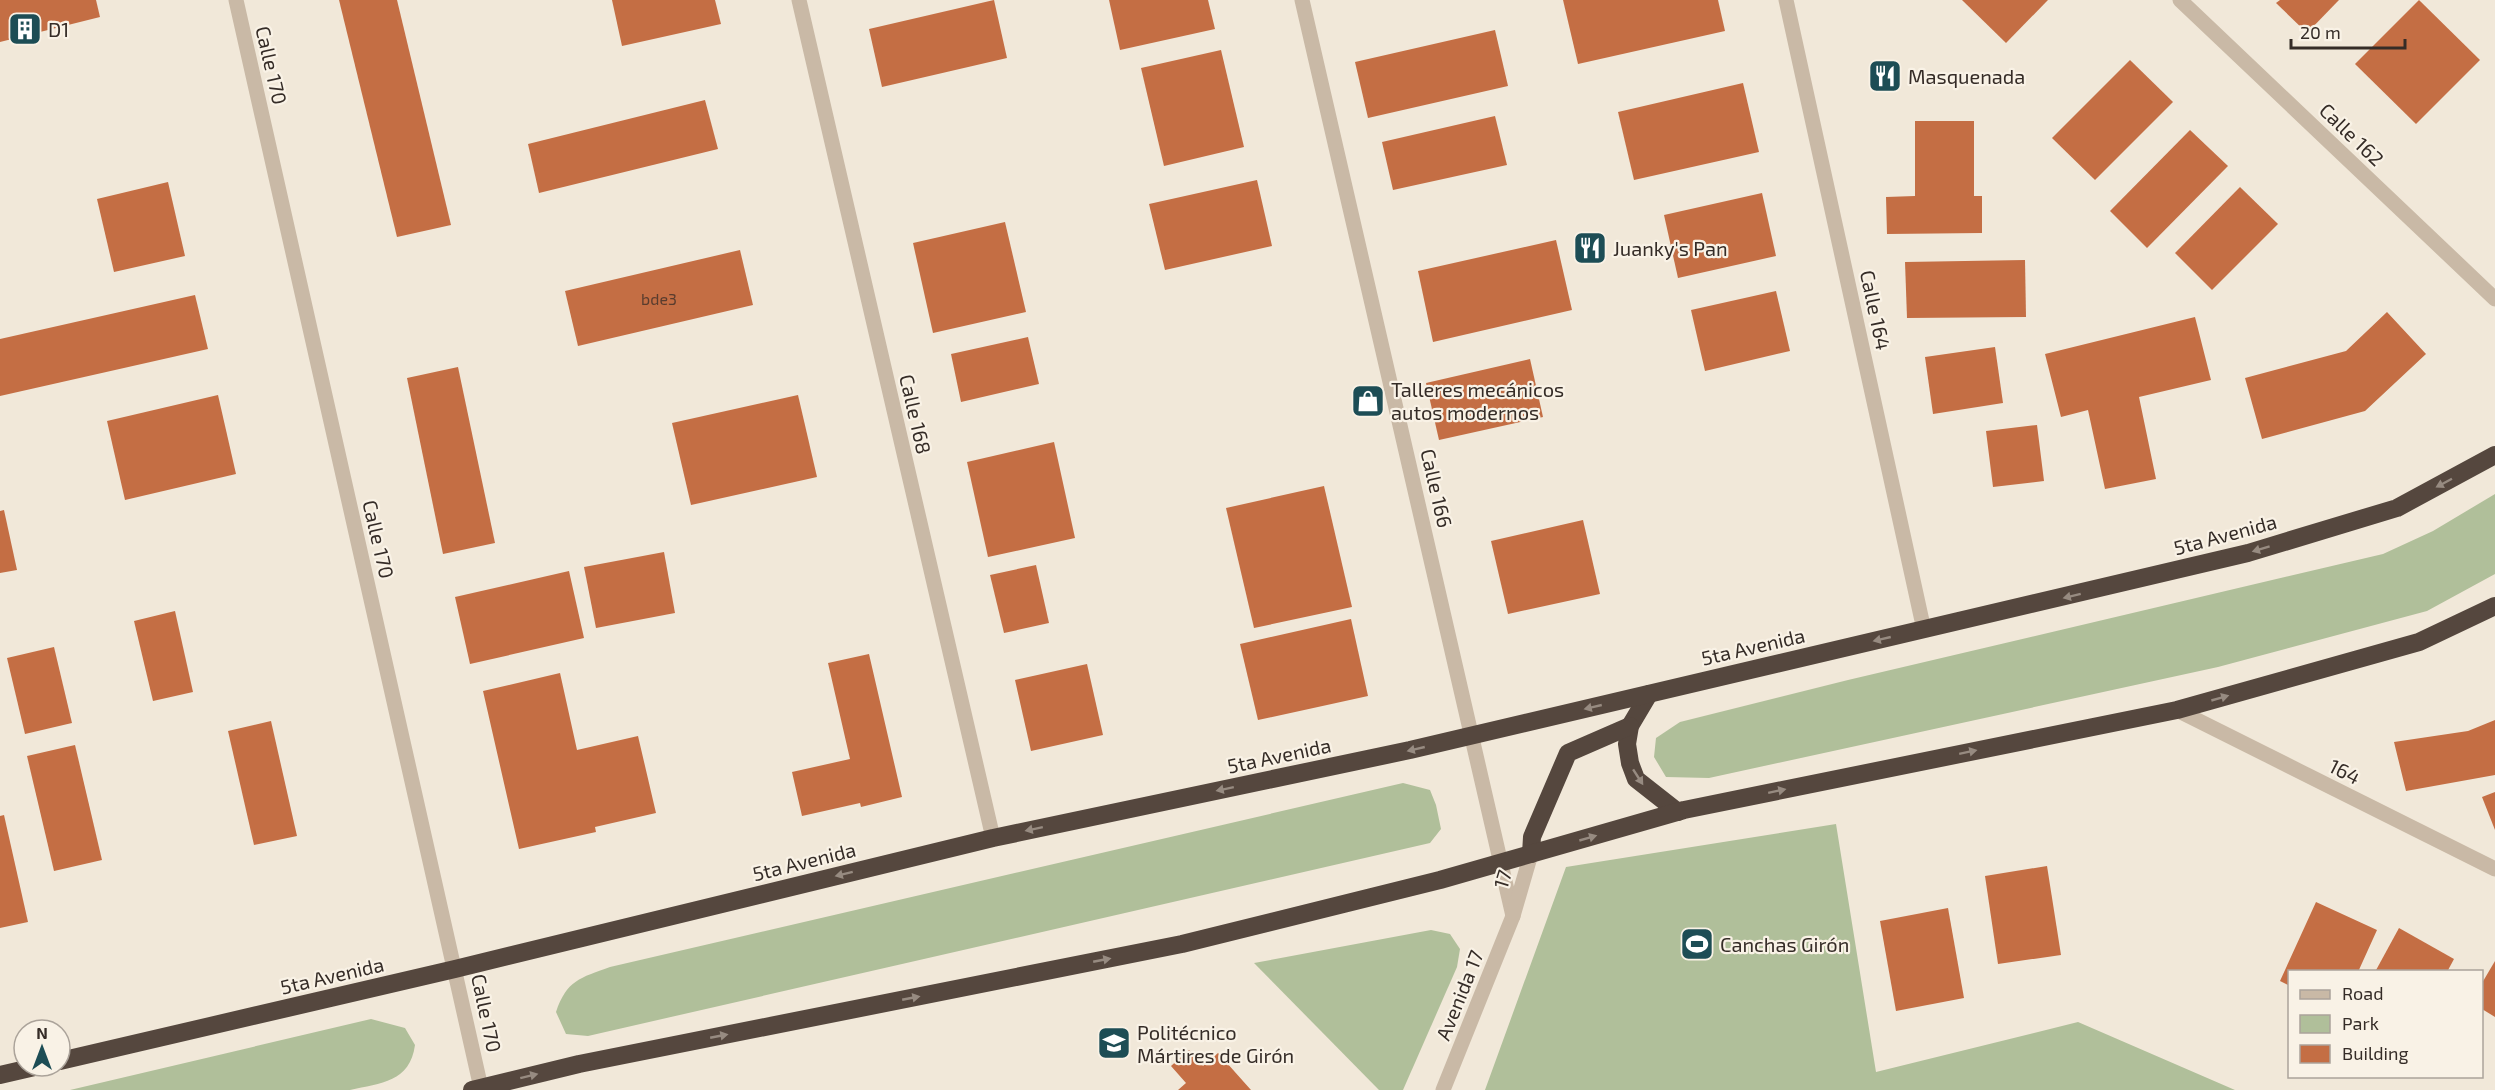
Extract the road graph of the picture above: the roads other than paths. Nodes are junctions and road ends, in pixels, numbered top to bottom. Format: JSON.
{"nodes":[{"id":1,"x":236,"y":0,"type":"edge"},
{"id":2,"x":799,"y":0,"type":"edge"},
{"id":3,"x":1302,"y":0,"type":"edge"},
{"id":4,"x":1786,"y":0,"type":"edge"},
{"id":5,"x":2180,"y":0,"type":"edge"},
{"id":6,"x":2495,"y":299,"type":"edge"},
{"id":7,"x":2495,"y":455,"type":"edge"},
{"id":8,"x":2495,"y":606,"type":"edge"},
{"id":9,"x":1924,"y":630,"type":"junction"},
{"id":10,"x":1649,"y":694,"type":"junction"},
{"id":11,"x":2177,"y":710,"type":"junction"},
{"id":12,"x":1630,"y":726,"type":"junction"},
{"id":13,"x":1473,"y":736,"type":"junction"},
{"id":14,"x":1678,"y":812,"type":"junction"},
{"id":15,"x":993,"y":838,"type":"junction"},
{"id":16,"x":1532,"y":854,"type":"junction"},
{"id":17,"x":1500,"y":863,"type":"junction"},
{"id":18,"x":2495,"y":869,"type":"edge"},
{"id":19,"x":1513,"y":916,"type":"junction"},
{"id":20,"x":455,"y":969,"type":"junction"},
{"id":21,"x":72,"y":1058,"type":"edge"},
{"id":22,"x":476,"y":1089,"type":"edge"},
{"id":23,"x":1443,"y":1090,"type":"edge"}],
"edges":[{"from":1,"to":20,"type":"street","name":"Calle 170"},
{"from":2,"to":15,"type":"street","name":"Calle 168"},
{"from":3,"to":13,"type":"street","name":"Calle 166"},
{"from":4,"to":9,"type":"street","name":"Calle 164"},
{"from":5,"to":6,"type":"street","name":"Calle 162"},
{"from":7,"to":9,"type":"highway","name":"5ta Avenida","one_way":true},
{"from":11,"to":8,"type":"highway","one_way":true},
{"from":9,"to":10,"type":"highway","name":"5ta Avenida","one_way":true},
{"from":10,"to":12,"type":"highway"},
{"from":10,"to":13,"type":"highway","name":"5ta Avenida","one_way":true},
{"from":14,"to":11,"type":"highway","one_way":true},
{"from":11,"to":18,"type":"street","name":"164"},
{"from":12,"to":14,"type":"highway","one_way":true},
{"from":12,"to":16,"type":"highway"},
{"from":13,"to":15,"type":"highway","name":"5ta Avenida","one_way":true},
{"from":13,"to":17,"type":"street","name":"Calle 166"},
{"from":16,"to":14,"type":"highway","one_way":true},
{"from":15,"to":20,"type":"highway","name":"5ta Avenida","one_way":true},
{"from":16,"to":17,"type":"highway"},
{"from":16,"to":19,"type":"street","name":"17"},
{"from":17,"to":19,"type":"street","name":"Calle 166"},
{"from":22,"to":17,"type":"highway","one_way":true},
{"from":19,"to":23,"type":"street","name":"Avenida 17"},
{"from":20,"to":21,"type":"highway","name":"5ta Avenida"},
{"from":20,"to":22,"type":"street","name":"Calle 170"}]}
